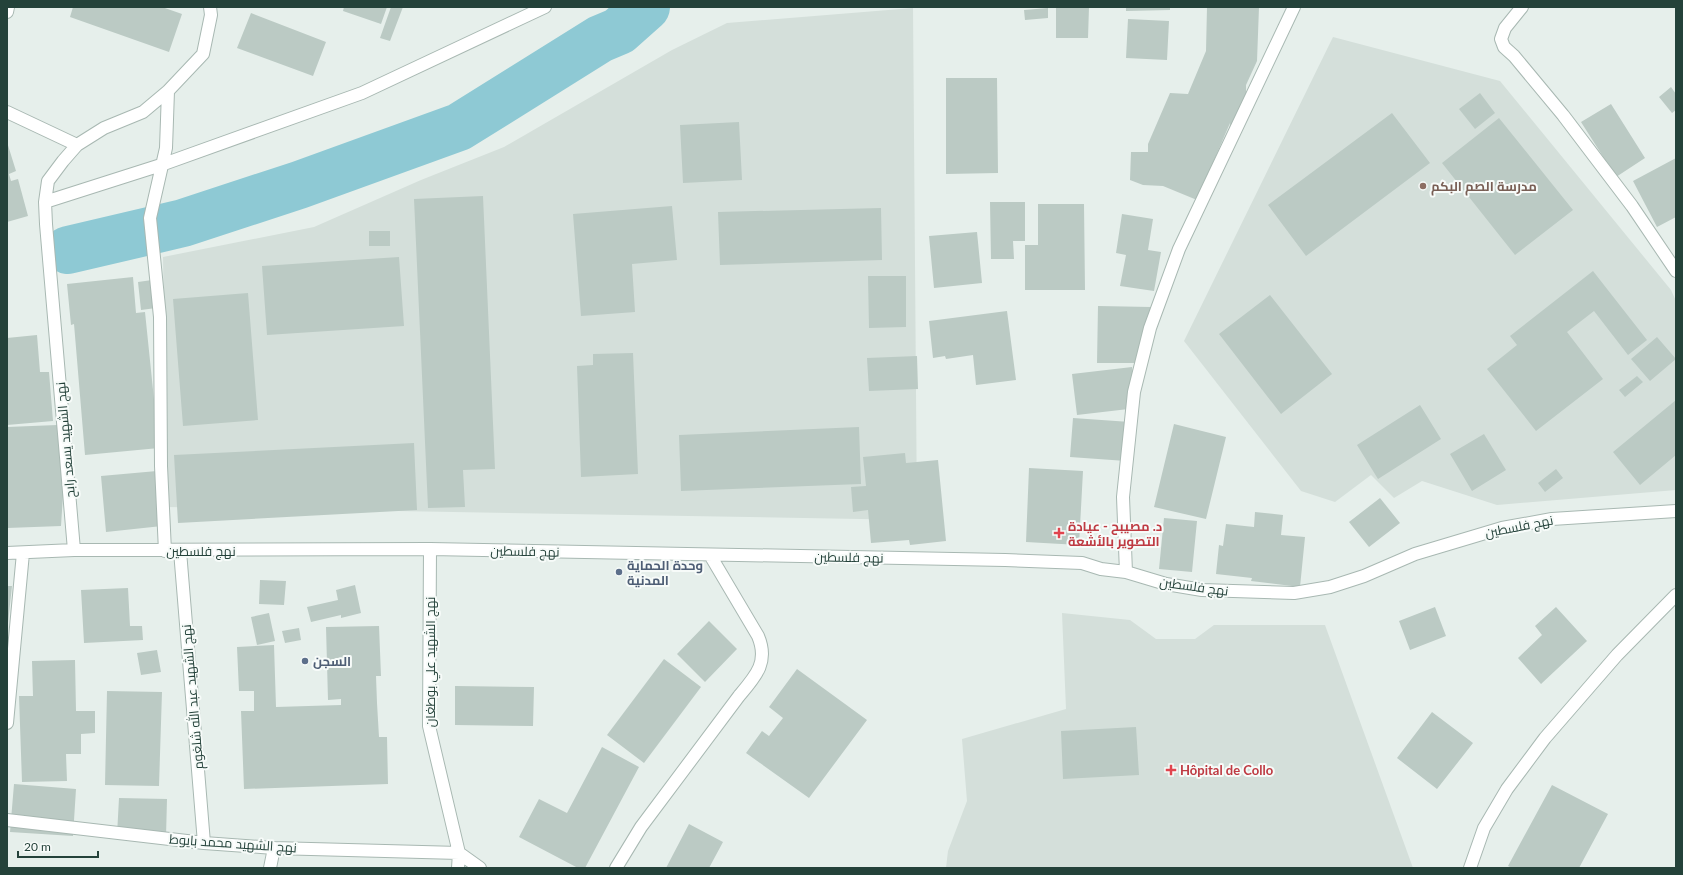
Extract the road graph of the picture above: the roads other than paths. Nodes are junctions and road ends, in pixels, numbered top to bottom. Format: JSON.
{"nodes":[{"id":1,"x":8,"y":7,"type":"edge"},
{"id":2,"x":210,"y":7,"type":"edge"},
{"id":3,"x":545,"y":7,"type":"edge"},
{"id":4,"x":1294,"y":7,"type":"edge"},
{"id":5,"x":1522,"y":7,"type":"edge"},
{"id":6,"x":7,"y":12,"type":"edge"},
{"id":7,"x":168,"y":91,"type":"junction"},
{"id":8,"x":7,"y":112,"type":"edge"},
{"id":9,"x":77,"y":145,"type":"junction"},
{"id":10,"x":161,"y":165,"type":"junction"},
{"id":11,"x":45,"y":202,"type":"junction"},
{"id":12,"x":1676,"y":271,"type":"edge"},
{"id":13,"x":1676,"y":511,"type":"edge"},
{"id":14,"x":430,"y":549,"type":"junction"},
{"id":15,"x":74,"y":550,"type":"junction"},
{"id":16,"x":165,"y":551,"type":"junction"},
{"id":17,"x":180,"y":551,"type":"junction"},
{"id":18,"x":7,"y":553,"type":"edge"},
{"id":19,"x":23,"y":553,"type":"junction"},
{"id":20,"x":710,"y":555,"type":"junction"},
{"id":21,"x":1126,"y":572,"type":"junction"},
{"id":22,"x":1676,"y":595,"type":"edge"},
{"id":23,"x":7,"y":723,"type":"edge"},
{"id":24,"x":7,"y":820,"type":"edge"},
{"id":25,"x":204,"y":843,"type":"junction"},
{"id":26,"x":274,"y":848,"type":"junction"},
{"id":27,"x":459,"y":853,"type":"junction"},
{"id":28,"x":270,"y":868,"type":"edge"},
{"id":29,"x":458,"y":868,"type":"edge"},
{"id":30,"x":480,"y":868,"type":"edge"},
{"id":31,"x":616,"y":868,"type":"edge"},
{"id":32,"x":1470,"y":868,"type":"edge"}],
"edges":[{"from":1,"to":6,"type":"street"},
{"from":2,"to":7,"type":"street","name":"نهج الشهيد يسعد رابح"},
{"from":3,"to":10,"type":"street"},
{"from":4,"to":21,"type":"street"},
{"from":5,"to":12,"type":"street"},
{"from":7,"to":9,"type":"street","name":"نهج الشهيد يسعد رابح"},
{"from":7,"to":10,"type":"street"},
{"from":8,"to":9,"type":"street"},
{"from":9,"to":11,"type":"street","name":"نهج الشهيد يسعد رابح"},
{"from":10,"to":11,"type":"street"},
{"from":10,"to":16,"type":"street"},
{"from":11,"to":15,"type":"street","name":"نهج الشهيد يسعد رابح"},
{"from":13,"to":21,"type":"street","name":"نهج فلسطين"},
{"from":14,"to":17,"type":"street","name":"نهج فلسطين"},
{"from":14,"to":20,"type":"street","name":"نهج فلسطين"},
{"from":14,"to":27,"type":"street","name":"نهج الشهيد علي بوطغان"},
{"from":15,"to":16,"type":"street","name":"نهج فلسطين"},
{"from":15,"to":19,"type":"street","name":"نهج فلسطين"},
{"from":16,"to":17,"type":"street","name":"نهج فلسطين"},
{"from":17,"to":25,"type":"street","name":"نهج الشهيد عبد الله شلغوم"},
{"from":18,"to":19,"type":"street","name":"نهج فلسطين"},
{"from":19,"to":23,"type":"street"},
{"from":20,"to":21,"type":"street","name":"نهج فلسطين"},
{"from":20,"to":31,"type":"street"},
{"from":22,"to":32,"type":"street"},
{"from":24,"to":25,"type":"street","name":"نهج الشهيد محمد بايوط"},
{"from":25,"to":26,"type":"street","name":"نهج الشهيد محمد بايوط"},
{"from":26,"to":27,"type":"street","name":"نهج الشهيد محمد بايوط"},
{"from":26,"to":28,"type":"street"},
{"from":27,"to":29,"type":"street","name":"نهج الشهيد علي بوطغان"},
{"from":27,"to":30,"type":"street"}]}
